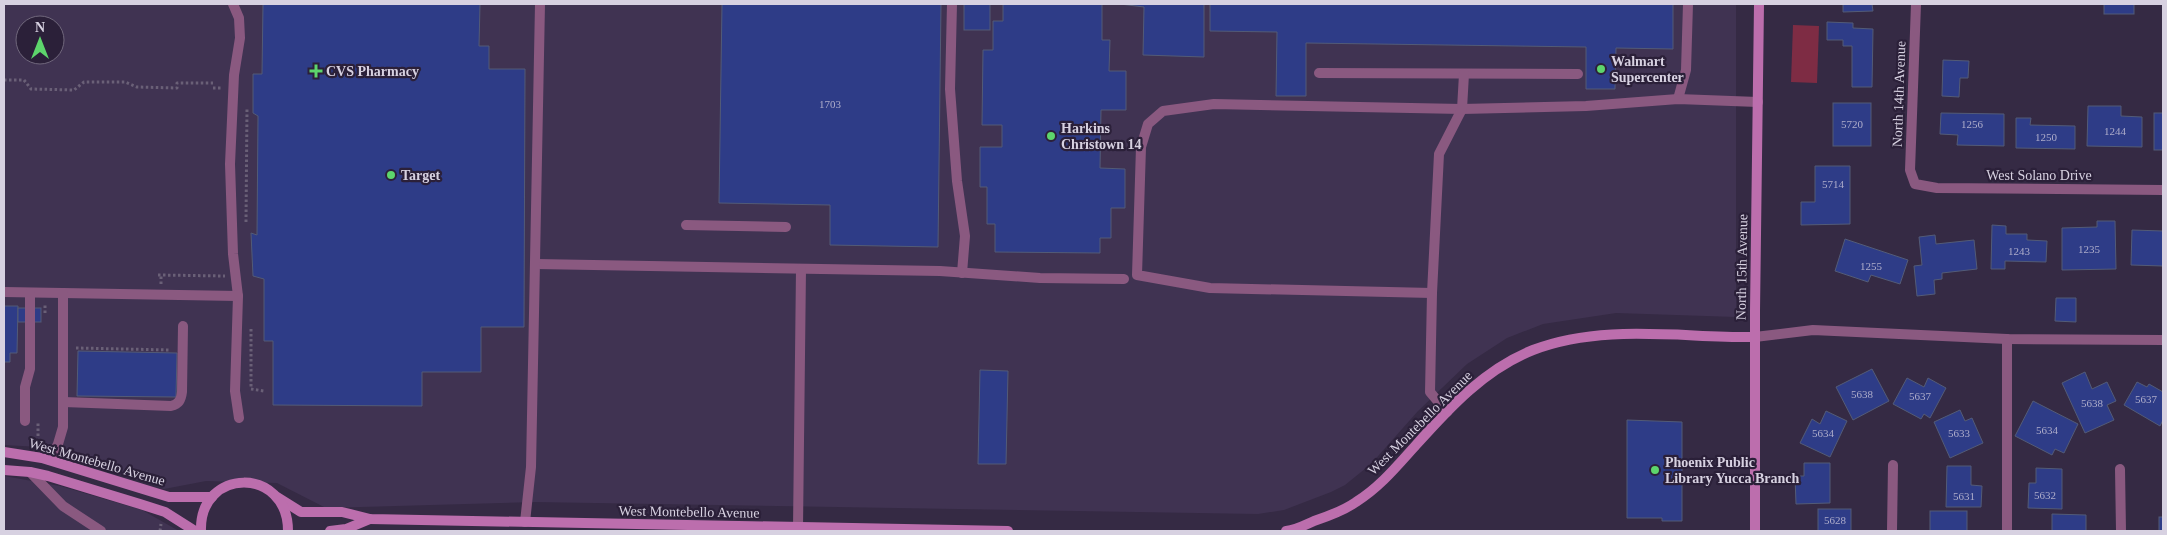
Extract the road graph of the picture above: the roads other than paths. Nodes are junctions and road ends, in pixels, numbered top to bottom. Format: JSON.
{"nodes":[{"id":1,"x":233,"y":4,"type":"edge"},
{"id":2,"x":540,"y":4,"type":"edge"},
{"id":3,"x":952,"y":4,"type":"edge"},
{"id":4,"x":1688,"y":4,"type":"edge"},
{"id":5,"x":1759,"y":4,"type":"edge"},
{"id":6,"x":1916,"y":4,"type":"edge"},
{"id":7,"x":1319,"y":73,"type":"dead end"},
{"id":8,"x":1464,"y":74,"type":"junction"},
{"id":9,"x":1578,"y":74,"type":"dead end"},
{"id":10,"x":1678,"y":99,"type":"junction"},
{"id":11,"x":1758,"y":102,"type":"junction"},
{"id":12,"x":1462,"y":109,"type":"junction"},
{"id":13,"x":1915,"y":184,"type":"joint"},
{"id":14,"x":2163,"y":190,"type":"edge"},
{"id":15,"x":686,"y":225,"type":"dead end"},
{"id":16,"x":786,"y":227,"type":"dead end"},
{"id":17,"x":536,"y":264,"type":"junction"},
{"id":18,"x":801,"y":269,"type":"junction"},
{"id":19,"x":962,"y":273,"type":"junction"},
{"id":20,"x":1124,"y":279,"type":"dead end"},
{"id":21,"x":4,"y":292,"type":"edge"},
{"id":22,"x":30,"y":293,"type":"junction"},
{"id":23,"x":64,"y":293,"type":"junction"},
{"id":24,"x":1432,"y":294,"type":"junction"},
{"id":25,"x":238,"y":296,"type":"junction"},
{"id":26,"x":183,"y":326,"type":"dead end"},
{"id":27,"x":1756,"y":337,"type":"junction"},
{"id":28,"x":2008,"y":339,"type":"junction"},
{"id":29,"x":2163,"y":340,"type":"edge"},
{"id":30,"x":64,"y":402,"type":"junction"},
{"id":31,"x":1447,"y":412,"type":"junction"},
{"id":32,"x":239,"y":418,"type":"dead end"},
{"id":33,"x":25,"y":421,"type":"dead end"},
{"id":34,"x":4,"y":452,"type":"edge"},
{"id":35,"x":50,"y":460,"type":"junction"},
{"id":36,"x":1892,"y":465,"type":"dead end"},
{"id":37,"x":2120,"y":469,"type":"dead end"},
{"id":38,"x":4,"y":470,"type":"edge"},
{"id":39,"x":30,"y":472,"type":"junction"},
{"id":40,"x":277,"y":496,"type":"junction"},
{"id":41,"x":212,"y":497,"type":"junction"},
{"id":42,"x":370,"y":519,"type":"junction"},
{"id":43,"x":525,"y":522,"type":"junction"},
{"id":44,"x":798,"y":529,"type":"edge"},
{"id":45,"x":101,"y":531,"type":"edge"},
{"id":46,"x":195,"y":531,"type":"edge"},
{"id":47,"x":201,"y":531,"type":"edge"},
{"id":48,"x":288,"y":531,"type":"edge"},
{"id":49,"x":330,"y":531,"type":"edge"},
{"id":50,"x":1008,"y":531,"type":"edge"},
{"id":51,"x":1286,"y":531,"type":"edge"},
{"id":52,"x":1755,"y":531,"type":"edge"},
{"id":53,"x":1892,"y":531,"type":"edge"},
{"id":54,"x":2007,"y":531,"type":"edge"},
{"id":55,"x":2121,"y":531,"type":"edge"}],
"edges":[{"from":1,"to":25,"type":"street"},
{"from":2,"to":17,"type":"street"},
{"from":3,"to":19,"type":"street"},
{"from":4,"to":10,"type":"street"},
{"from":5,"to":11,"type":"street","name":"North 15th Avenue"},
{"from":6,"to":13,"type":"street","name":"North 14th Avenue"},
{"from":7,"to":8,"type":"street"},
{"from":8,"to":9,"type":"street"},
{"from":8,"to":12,"type":"street"},
{"from":10,"to":11,"type":"street"},
{"from":10,"to":12,"type":"street"},
{"from":11,"to":27,"type":"street","name":"North 15th Avenue"},
{"from":12,"to":24,"type":"street"},
{"from":12,"to":24,"type":"street"},
{"from":13,"to":14,"type":"street","name":"West Solano Drive"},
{"from":15,"to":16,"type":"street"},
{"from":17,"to":18,"type":"street"},
{"from":17,"to":43,"type":"street"},
{"from":18,"to":19,"type":"street"},
{"from":18,"to":44,"type":"street"},
{"from":19,"to":20,"type":"street"},
{"from":21,"to":22,"type":"street"},
{"from":22,"to":23,"type":"street"},
{"from":22,"to":33,"type":"street"},
{"from":23,"to":25,"type":"street"},
{"from":23,"to":30,"type":"street"},
{"from":24,"to":31,"type":"street"},
{"from":25,"to":32,"type":"street"},
{"from":26,"to":30,"type":"street"},
{"from":27,"to":28,"type":"street"},
{"from":27,"to":31,"type":"street","name":"West Montebello Avenue"},
{"from":27,"to":52,"type":"street","name":"North 15th Avenue"},
{"from":28,"to":29,"type":"street"},
{"from":28,"to":54,"type":"street"},
{"from":30,"to":35,"type":"street"},
{"from":31,"to":51,"type":"street","name":"West Montebello Avenue"},
{"from":34,"to":35,"type":"street","name":"West Montebello Avenue"},
{"from":35,"to":41,"type":"street","name":"West Montebello Avenue"},
{"from":36,"to":53,"type":"street"},
{"from":37,"to":55,"type":"street"},
{"from":38,"to":39,"type":"street","name":"West Montebello Avenue"},
{"from":39,"to":45,"type":"street"},
{"from":39,"to":46,"type":"street","name":"West Montebello Avenue"},
{"from":40,"to":41,"type":"street","name":"West Montebello Avenue"},
{"from":40,"to":42,"type":"street","name":"West Montebello Avenue"},
{"from":40,"to":48,"type":"street"},
{"from":41,"to":47,"type":"street"},
{"from":42,"to":43,"type":"street","name":"West Montebello Avenue"},
{"from":42,"to":49,"type":"street","name":"West Montebello Avenue"},
{"from":43,"to":44,"type":"street","name":"West Montebello Avenue"},
{"from":44,"to":50,"type":"street","name":"West Montebello Avenue"}]}
